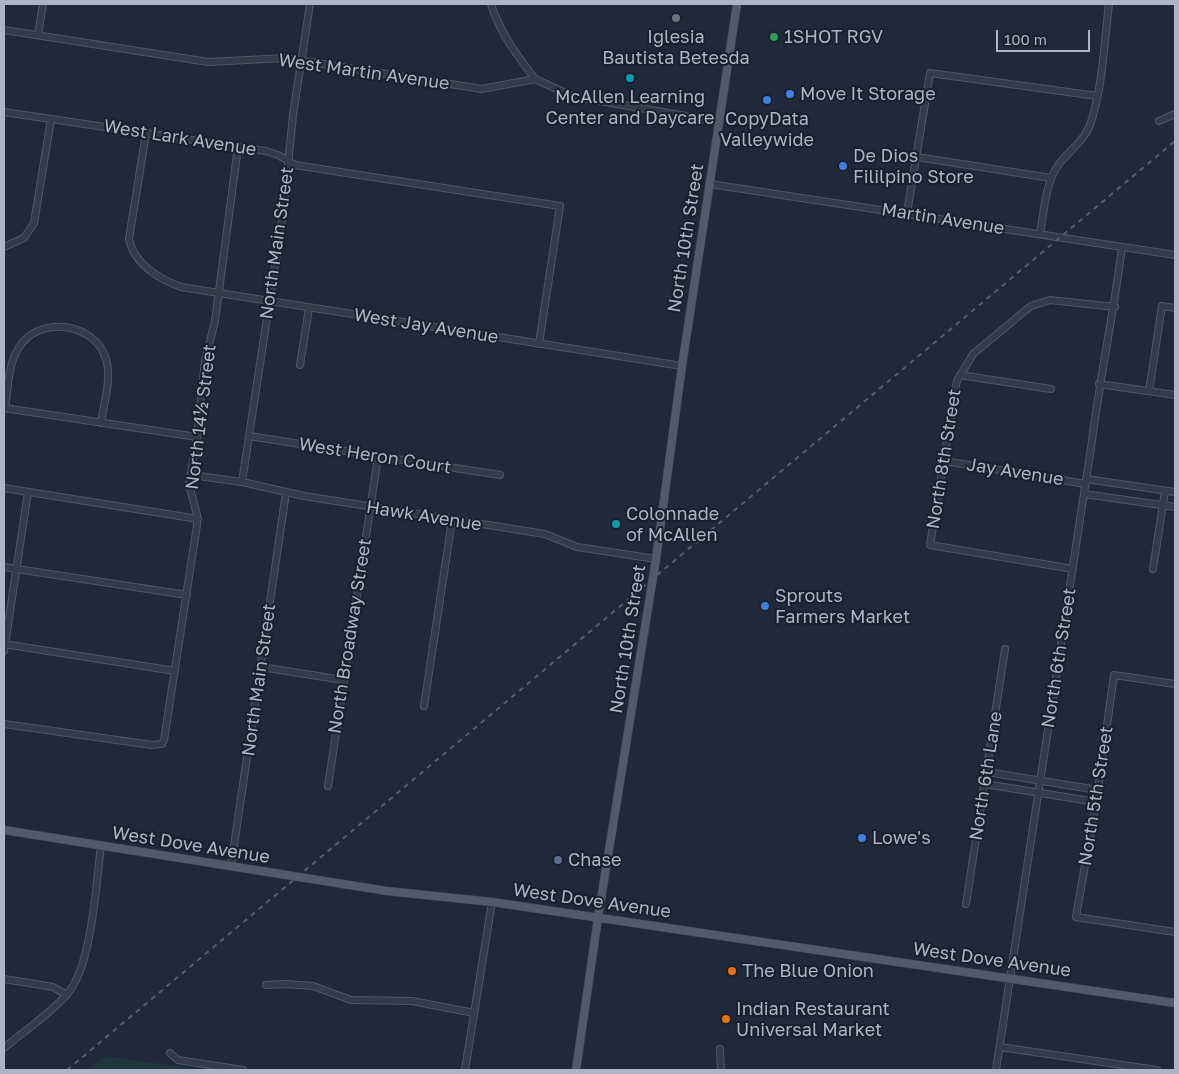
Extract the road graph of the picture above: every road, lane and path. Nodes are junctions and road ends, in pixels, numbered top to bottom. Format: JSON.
{"nodes":[{"id":1,"x":43,"y":4,"type":"edge"},
{"id":2,"x":310,"y":4,"type":"edge"},
{"id":3,"x":491,"y":4,"type":"edge"},
{"id":4,"x":737,"y":4,"type":"edge"},
{"id":5,"x":1109,"y":4,"type":"edge"},
{"id":6,"x":4,"y":30,"type":"edge"},
{"id":7,"x":38,"y":35,"type":"junction"},
{"id":8,"x":302,"y":60,"type":"junction"},
{"id":9,"x":535,"y":79,"type":"junction"},
{"id":10,"x":1097,"y":96,"type":"junction"},
{"id":11,"x":4,"y":112,"type":"edge"},
{"id":12,"x":1175,"y":114,"type":"edge"},
{"id":13,"x":50,"y":119,"type":"junction"},
{"id":14,"x":1159,"y":121,"type":"dead end"},
{"id":15,"x":720,"y":122,"type":"junction"},
{"id":16,"x":146,"y":133,"type":"junction"},
{"id":17,"x":238,"y":147,"type":"junction"},
{"id":18,"x":917,"y":157,"type":"junction"},
{"id":19,"x":288,"y":162,"type":"junction"},
{"id":20,"x":1051,"y":178,"type":"junction"},
{"id":21,"x":710,"y":184,"type":"junction"},
{"id":22,"x":907,"y":213,"type":"junction"},
{"id":23,"x":1040,"y":234,"type":"junction"},
{"id":24,"x":4,"y":247,"type":"edge"},
{"id":25,"x":1122,"y":247,"type":"junction"},
{"id":26,"x":1175,"y":255,"type":"edge"},
{"id":27,"x":219,"y":293,"type":"junction"},
{"id":28,"x":270,"y":301,"type":"junction"},
{"id":29,"x":1115,"y":306,"type":"junction"},
{"id":30,"x":309,"y":308,"type":"junction"},
{"id":31,"x":1175,"y":308,"type":"edge"},
{"id":32,"x":538,"y":344,"type":"junction"},
{"id":33,"x":300,"y":365,"type":"dead end"},
{"id":34,"x":682,"y":366,"type":"junction"},
{"id":35,"x":960,"y":374,"type":"junction"},
{"id":36,"x":1099,"y":384,"type":"junction"},
{"id":37,"x":1051,"y":389,"type":"dead end"},
{"id":38,"x":1149,"y":391,"type":"junction"},
{"id":39,"x":1175,"y":395,"type":"edge"},
{"id":40,"x":4,"y":408,"type":"edge"},
{"id":41,"x":100,"y":423,"type":"junction"},
{"id":42,"x":249,"y":436,"type":"junction"},
{"id":43,"x":197,"y":437,"type":"junction"},
{"id":44,"x":378,"y":456,"type":"junction"},
{"id":45,"x":944,"y":461,"type":"junction"},
{"id":46,"x":191,"y":475,"type":"junction"},
{"id":47,"x":500,"y":476,"type":"dead end"},
{"id":48,"x":242,"y":482,"type":"junction"},
{"id":49,"x":1086,"y":482,"type":"junction"},
{"id":50,"x":4,"y":488,"type":"edge"},
{"id":51,"x":1165,"y":491,"type":"junction"},
{"id":52,"x":28,"y":492,"type":"junction"},
{"id":53,"x":1175,"y":492,"type":"edge"},
{"id":54,"x":286,"y":493,"type":"junction"},
{"id":55,"x":1084,"y":494,"type":"junction"},
{"id":56,"x":1163,"y":506,"type":"junction"},
{"id":57,"x":370,"y":507,"type":"junction"},
{"id":58,"x":1175,"y":507,"type":"edge"},
{"id":59,"x":198,"y":520,"type":"junction"},
{"id":60,"x":452,"y":520,"type":"junction"},
{"id":61,"x":656,"y":559,"type":"junction"},
{"id":62,"x":4,"y":567,"type":"edge"},
{"id":63,"x":1073,"y":569,"type":"junction"},
{"id":64,"x":1153,"y":569,"type":"dead end"},
{"id":65,"x":18,"y":570,"type":"junction"},
{"id":66,"x":187,"y":595,"type":"junction"},
{"id":67,"x":4,"y":647,"type":"edge"},
{"id":68,"x":1005,"y":649,"type":"dead end"},
{"id":69,"x":261,"y":668,"type":"junction"},
{"id":70,"x":175,"y":672,"type":"junction"},
{"id":71,"x":343,"y":680,"type":"junction"},
{"id":72,"x":1175,"y":684,"type":"edge"},
{"id":73,"x":424,"y":706,"type":"dead end"},
{"id":74,"x":4,"y":724,"type":"edge"},
{"id":75,"x":987,"y":772,"type":"junction"},
{"id":76,"x":1040,"y":781,"type":"junction"},
{"id":77,"x":985,"y":784,"type":"junction"},
{"id":78,"x":328,"y":786,"type":"dead end"},
{"id":79,"x":1098,"y":790,"type":"junction"},
{"id":80,"x":1038,"y":793,"type":"junction"},
{"id":81,"x":1096,"y":802,"type":"junction"},
{"id":82,"x":4,"y":830,"type":"edge"},
{"id":83,"x":102,"y":845,"type":"junction"},
{"id":84,"x":231,"y":866,"type":"junction"},
{"id":85,"x":492,"y":902,"type":"junction"},
{"id":86,"x":966,"y":904,"type":"dead end"},
{"id":87,"x":598,"y":918,"type":"junction"},
{"id":88,"x":1175,"y":932,"type":"edge"},
{"id":89,"x":1010,"y":977,"type":"junction"},
{"id":90,"x":4,"y":979,"type":"edge"},
{"id":91,"x":266,"y":985,"type":"dead end"},
{"id":92,"x":67,"y":995,"type":"junction"},
{"id":93,"x":1175,"y":1003,"type":"edge"},
{"id":94,"x":474,"y":1013,"type":"junction"},
{"id":95,"x":1000,"y":1047,"type":"junction"},
{"id":96,"x":4,"y":1048,"type":"edge"},
{"id":97,"x":720,"y":1049,"type":"dead end"},
{"id":98,"x":170,"y":1053,"type":"dead end"},
{"id":99,"x":243,"y":1070,"type":"edge"},
{"id":100,"x":466,"y":1070,"type":"edge"},
{"id":101,"x":576,"y":1070,"type":"edge"},
{"id":102,"x":721,"y":1070,"type":"edge"},
{"id":103,"x":996,"y":1070,"type":"edge"},
{"id":104,"x":1157,"y":1070,"type":"edge"}],
"edges":[{"from":1,"to":7,"type":"street"},
{"from":2,"to":8,"type":"street","name":"North Main Street"},
{"from":3,"to":9,"type":"street"},
{"from":4,"to":15,"type":"main road","name":"North 10th Street"},
{"from":5,"to":10,"type":"street"},
{"from":6,"to":7,"type":"street","name":"West Martin Avenue"},
{"from":7,"to":8,"type":"street","name":"West Martin Avenue"},
{"from":8,"to":9,"type":"street","name":"West Martin Avenue"},
{"from":8,"to":19,"type":"street","name":"North Main Street"},
{"from":9,"to":15,"type":"street"},
{"from":10,"to":18,"type":"street"},
{"from":10,"to":20,"type":"street"},
{"from":11,"to":13,"type":"street","name":"West Lark Avenue"},
{"from":12,"to":14,"type":"street"},
{"from":13,"to":16,"type":"street","name":"West Lark Avenue"},
{"from":13,"to":24,"type":"street"},
{"from":15,"to":21,"type":"main road","name":"North 10th Street"},
{"from":16,"to":17,"type":"street","name":"West Lark Avenue"},
{"from":16,"to":27,"type":"street","name":"West Jay Avenue"},
{"from":17,"to":19,"type":"street","name":"West Lark Avenue"},
{"from":17,"to":27,"type":"street","name":"North 14½ Street"},
{"from":18,"to":20,"type":"street"},
{"from":18,"to":22,"type":"street"},
{"from":19,"to":28,"type":"street","name":"North Main Street"},
{"from":19,"to":32,"type":"street","name":"West Lark Avenue"},
{"from":20,"to":23,"type":"street"},
{"from":21,"to":22,"type":"street","name":"Martin Avenue"},
{"from":21,"to":34,"type":"main road","name":"North 10th Street"},
{"from":22,"to":23,"type":"street","name":"Martin Avenue"},
{"from":23,"to":25,"type":"street","name":"Martin Avenue"},
{"from":25,"to":26,"type":"street","name":"Martin Avenue"},
{"from":25,"to":29,"type":"street","name":"North 6th Street"},
{"from":27,"to":28,"type":"street","name":"West Jay Avenue"},
{"from":27,"to":43,"type":"street","name":"North 14½ Street"},
{"from":28,"to":30,"type":"street","name":"West Jay Avenue"},
{"from":28,"to":42,"type":"street","name":"North Main Street"},
{"from":29,"to":35,"type":"street","name":"North 8th Street"},
{"from":29,"to":36,"type":"street","name":"North 6th Street"},
{"from":30,"to":32,"type":"street","name":"West Jay Avenue"},
{"from":30,"to":33,"type":"street"},
{"from":31,"to":38,"type":"street"},
{"from":32,"to":34,"type":"street","name":"West Jay Avenue"},
{"from":34,"to":61,"type":"main road","name":"North 10th Street"},
{"from":35,"to":37,"type":"street"},
{"from":35,"to":45,"type":"street","name":"North 8th Street"},
{"from":36,"to":38,"type":"street"},
{"from":36,"to":49,"type":"street","name":"North 6th Street"},
{"from":38,"to":39,"type":"street"},
{"from":40,"to":41,"type":"street"},
{"from":40,"to":41,"type":"street"},
{"from":41,"to":43,"type":"street"},
{"from":42,"to":44,"type":"street","name":"West Heron Court"},
{"from":42,"to":48,"type":"street","name":"North Main Street"},
{"from":43,"to":46,"type":"street","name":"North 14½ Street"},
{"from":44,"to":47,"type":"street","name":"West Heron Court"},
{"from":44,"to":57,"type":"street","name":"North Broadway Street"},
{"from":45,"to":49,"type":"street","name":"Jay Avenue"},
{"from":45,"to":63,"type":"street","name":"North 8th Street"},
{"from":46,"to":48,"type":"street","name":"Hawk Avenue"},
{"from":46,"to":59,"type":"street","name":"North 14½ Street"},
{"from":48,"to":54,"type":"street","name":"Hawk Avenue"},
{"from":49,"to":51,"type":"street","name":"Jay Avenue"},
{"from":49,"to":55,"type":"street","name":"North 6th Street"},
{"from":50,"to":52,"type":"street"},
{"from":51,"to":53,"type":"street","name":"Jay Avenue"},
{"from":51,"to":56,"type":"street"},
{"from":52,"to":59,"type":"street"},
{"from":52,"to":65,"type":"street"},
{"from":54,"to":57,"type":"street","name":"Hawk Avenue"},
{"from":54,"to":69,"type":"street","name":"North Main Street"},
{"from":55,"to":56,"type":"street","name":"Jay Avenue"},
{"from":55,"to":63,"type":"street","name":"North 6th Street"},
{"from":56,"to":58,"type":"street","name":"Jay Avenue"},
{"from":56,"to":64,"type":"street"},
{"from":57,"to":60,"type":"street","name":"Hawk Avenue"},
{"from":57,"to":71,"type":"street","name":"North Broadway Street"},
{"from":59,"to":66,"type":"street","name":"North 14½ Street"},
{"from":60,"to":61,"type":"street","name":"Hawk Avenue"},
{"from":60,"to":73,"type":"street"},
{"from":61,"to":87,"type":"main road","name":"North 10th Street"},
{"from":62,"to":65,"type":"street"},
{"from":63,"to":76,"type":"street","name":"North 6th Street"},
{"from":65,"to":66,"type":"street"},
{"from":65,"to":67,"type":"street"},
{"from":66,"to":70,"type":"street","name":"North 14½ Street"},
{"from":67,"to":70,"type":"street"},
{"from":68,"to":75,"type":"street","name":"North 6th Lane"},
{"from":69,"to":71,"type":"street"},
{"from":69,"to":84,"type":"street","name":"North Main Street"},
{"from":70,"to":74,"type":"street","name":"North 14½ Street"},
{"from":71,"to":78,"type":"street","name":"North Broadway Street"},
{"from":72,"to":79,"type":"street","name":"North 5th Street"},
{"from":75,"to":76,"type":"street"},
{"from":75,"to":77,"type":"street","name":"North 6th Lane"},
{"from":76,"to":79,"type":"street"},
{"from":76,"to":80,"type":"street","name":"North 6th Street"},
{"from":77,"to":80,"type":"street"},
{"from":77,"to":86,"type":"street","name":"North 6th Lane"},
{"from":79,"to":81,"type":"street","name":"North 5th Street"},
{"from":80,"to":81,"type":"street"},
{"from":80,"to":89,"type":"street","name":"North 6th Street"},
{"from":81,"to":88,"type":"street","name":"North 5th Street"},
{"from":82,"to":83,"type":"main road","name":"West Dove Avenue"},
{"from":83,"to":84,"type":"main road","name":"West Dove Avenue"},
{"from":83,"to":92,"type":"street"},
{"from":84,"to":85,"type":"main road","name":"West Dove Avenue"},
{"from":85,"to":87,"type":"main road","name":"West Dove Avenue"},
{"from":85,"to":94,"type":"street"},
{"from":87,"to":89,"type":"main road","name":"West Dove Avenue"},
{"from":87,"to":101,"type":"main road","name":"North 10th Street"},
{"from":89,"to":93,"type":"main road","name":"West Dove Avenue"},
{"from":89,"to":95,"type":"street","name":"North 6th Street"},
{"from":90,"to":92,"type":"street"},
{"from":91,"to":94,"type":"street"},
{"from":92,"to":96,"type":"street"},
{"from":94,"to":100,"type":"street"},
{"from":95,"to":103,"type":"street","name":"North 6th Street"},
{"from":95,"to":104,"type":"street"},
{"from":97,"to":102,"type":"street"},
{"from":98,"to":99,"type":"street"}]}
